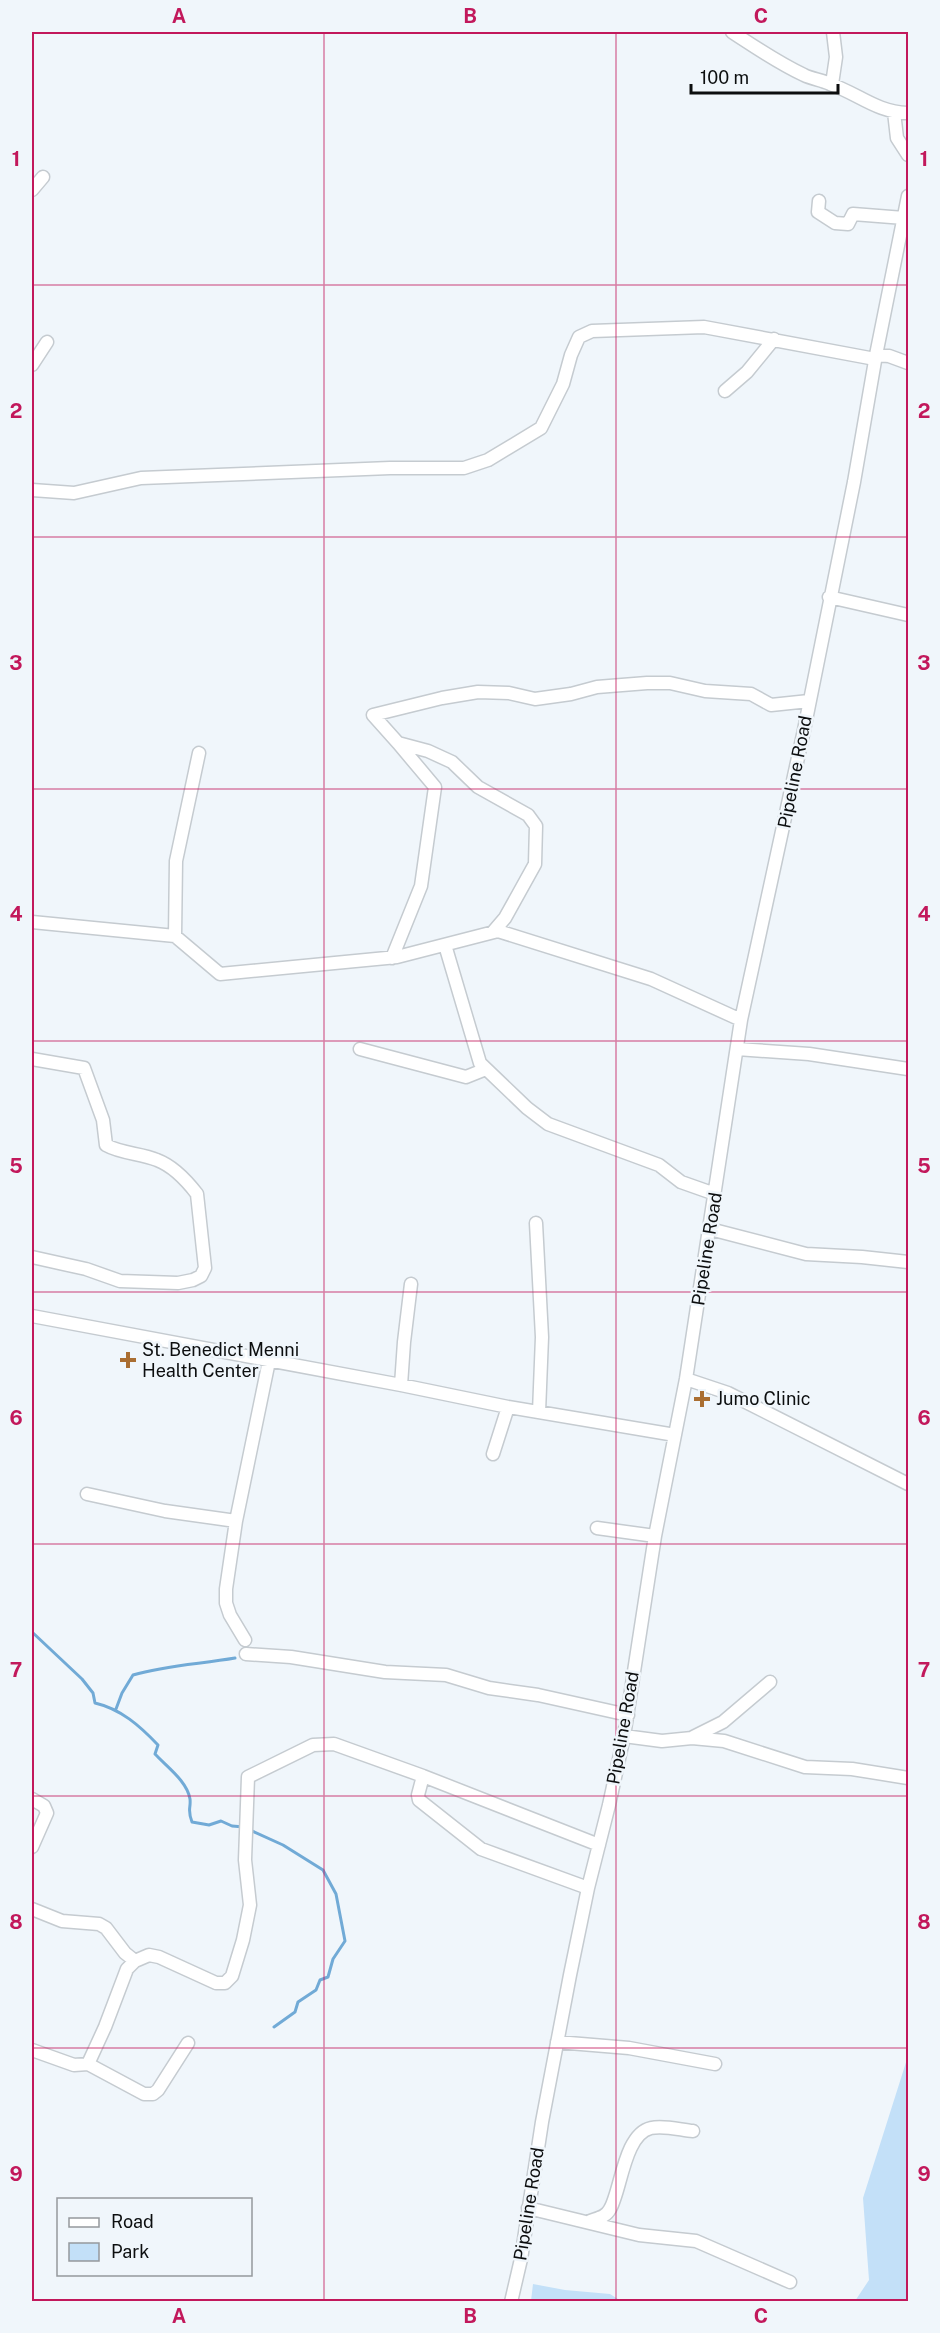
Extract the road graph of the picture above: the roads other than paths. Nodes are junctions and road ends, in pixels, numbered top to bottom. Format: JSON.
{"nodes":[{"id":1,"x":732,"y":32,"type":"edge"},
{"id":2,"x":834,"y":38,"type":"edge"},
{"id":3,"x":845,"y":53,"type":"dead end"},
{"id":4,"x":832,"y":84,"type":"junction"},
{"id":5,"x":894,"y":112,"type":"junction"},
{"id":6,"x":909,"y":112,"type":"edge"},
{"id":7,"x":909,"y":155,"type":"edge"},
{"id":8,"x":42,"y":177,"type":"dead end"},
{"id":9,"x":32,"y":190,"type":"edge"},
{"id":10,"x":908,"y":197,"type":"edge"},
{"id":11,"x":819,"y":201,"type":"dead end"},
{"id":12,"x":904,"y":218,"type":"junction"},
{"id":13,"x":774,"y":339,"type":"junction"},
{"id":14,"x":47,"y":342,"type":"dead end"},
{"id":15,"x":875,"y":357,"type":"junction"},
{"id":16,"x":909,"y":363,"type":"edge"},
{"id":17,"x":32,"y":365,"type":"edge"},
{"id":18,"x":725,"y":391,"type":"dead end"},
{"id":19,"x":32,"y":490,"type":"edge"},
{"id":20,"x":829,"y":597,"type":"junction"},
{"id":21,"x":909,"y":615,"type":"edge"},
{"id":22,"x":809,"y":701,"type":"junction"},
{"id":23,"x":398,"y":743,"type":"junction"},
{"id":24,"x":199,"y":753,"type":"dead end"},
{"id":25,"x":505,"y":918,"type":"junction"},
{"id":26,"x":32,"y":922,"type":"edge"},
{"id":27,"x":493,"y":932,"type":"junction"},
{"id":28,"x":175,"y":936,"type":"junction"},
{"id":29,"x":512,"y":936,"type":"junction"},
{"id":30,"x":444,"y":945,"type":"junction"},
{"id":31,"x":392,"y":958,"type":"junction"},
{"id":32,"x":741,"y":1020,"type":"junction"},
{"id":33,"x":360,"y":1049,"type":"dead end"},
{"id":34,"x":737,"y":1049,"type":"junction"},
{"id":35,"x":32,"y":1059,"type":"edge"},
{"id":36,"x":486,"y":1069,"type":"junction"},
{"id":37,"x":909,"y":1069,"type":"edge"},
{"id":38,"x":715,"y":1194,"type":"junction"},
{"id":39,"x":536,"y":1223,"type":"dead end"},
{"id":40,"x":710,"y":1228,"type":"junction"},
{"id":41,"x":32,"y":1257,"type":"edge"},
{"id":42,"x":909,"y":1262,"type":"edge"},
{"id":43,"x":411,"y":1284,"type":"dead end"},
{"id":44,"x":32,"y":1316,"type":"edge"},
{"id":45,"x":269,"y":1361,"type":"junction"},
{"id":46,"x":686,"y":1379,"type":"junction"},
{"id":47,"x":401,"y":1385,"type":"junction"},
{"id":48,"x":508,"y":1407,"type":"junction"},
{"id":49,"x":539,"y":1412,"type":"junction"},
{"id":50,"x":675,"y":1435,"type":"junction"},
{"id":51,"x":493,"y":1454,"type":"dead end"},
{"id":52,"x":909,"y":1484,"type":"edge"},
{"id":53,"x":87,"y":1494,"type":"dead end"},
{"id":54,"x":236,"y":1521,"type":"junction"},
{"id":55,"x":597,"y":1528,"type":"dead end"},
{"id":56,"x":655,"y":1536,"type":"junction"},
{"id":57,"x":245,"y":1640,"type":"dead end"},
{"id":58,"x":246,"y":1654,"type":"dead end"},
{"id":59,"x":770,"y":1682,"type":"dead end"},
{"id":60,"x":628,"y":1715,"type":"junction"},
{"id":61,"x":624,"y":1736,"type":"junction"},
{"id":62,"x":692,"y":1738,"type":"junction"},
{"id":63,"x":423,"y":1776,"type":"junction"},
{"id":64,"x":909,"y":1778,"type":"edge"},
{"id":65,"x":32,"y":1799,"type":"edge"},
{"id":66,"x":34,"y":1832,"type":"edge"},
{"id":67,"x":598,"y":1845,"type":"junction"},
{"id":68,"x":32,"y":1847,"type":"edge"},
{"id":69,"x":588,"y":1888,"type":"junction"},
{"id":70,"x":32,"y":1909,"type":"edge"},
{"id":71,"x":135,"y":1961,"type":"junction"},
{"id":72,"x":557,"y":2042,"type":"junction"},
{"id":73,"x":188,"y":2043,"type":"dead end"},
{"id":74,"x":32,"y":2050,"type":"edge"},
{"id":75,"x":88,"y":2064,"type":"junction"},
{"id":76,"x":715,"y":2064,"type":"dead end"},
{"id":77,"x":693,"y":2131,"type":"dead end"},
{"id":78,"x":528,"y":2208,"type":"junction"},
{"id":79,"x":589,"y":2221,"type":"junction"},
{"id":80,"x":790,"y":2282,"type":"dead end"},
{"id":81,"x":511,"y":2301,"type":"edge"}],
"edges":[{"from":1,"to":4,"type":"street"},
{"from":2,"to":3,"type":"street"},
{"from":2,"to":4,"type":"street"},
{"from":4,"to":5,"type":"street"},
{"from":5,"to":6,"type":"street"},
{"from":5,"to":7,"type":"street"},
{"from":8,"to":9,"type":"street"},
{"from":10,"to":12,"type":"street","name":"Pipeline Road"},
{"from":11,"to":12,"type":"street"},
{"from":12,"to":15,"type":"street","name":"Pipeline Road"},
{"from":13,"to":15,"type":"street"},
{"from":13,"to":18,"type":"street"},
{"from":13,"to":19,"type":"street"},
{"from":14,"to":17,"type":"street"},
{"from":15,"to":16,"type":"street"},
{"from":15,"to":20,"type":"street","name":"Pipeline Road"},
{"from":20,"to":21,"type":"street"},
{"from":20,"to":22,"type":"street","name":"Pipeline Road"},
{"from":22,"to":23,"type":"street"},
{"from":22,"to":32,"type":"street","name":"Pipeline Road"},
{"from":23,"to":25,"type":"street"},
{"from":23,"to":31,"type":"street"},
{"from":24,"to":28,"type":"street"},
{"from":25,"to":27,"type":"street"},
{"from":25,"to":29,"type":"street"},
{"from":26,"to":28,"type":"street"},
{"from":27,"to":29,"type":"street"},
{"from":27,"to":30,"type":"street"},
{"from":28,"to":31,"type":"street"},
{"from":29,"to":32,"type":"street"},
{"from":30,"to":31,"type":"street"},
{"from":30,"to":36,"type":"street"},
{"from":32,"to":34,"type":"street","name":"Pipeline Road"},
{"from":33,"to":36,"type":"street"},
{"from":34,"to":37,"type":"street"},
{"from":34,"to":38,"type":"street","name":"Pipeline Road"},
{"from":35,"to":41,"type":"street"},
{"from":36,"to":38,"type":"street"},
{"from":38,"to":40,"type":"street","name":"Pipeline Road"},
{"from":39,"to":49,"type":"street"},
{"from":40,"to":42,"type":"street"},
{"from":40,"to":46,"type":"street","name":"Pipeline Road"},
{"from":43,"to":47,"type":"street"},
{"from":44,"to":45,"type":"street"},
{"from":45,"to":47,"type":"street"},
{"from":45,"to":54,"type":"street"},
{"from":46,"to":50,"type":"street","name":"Pipeline Road"},
{"from":46,"to":52,"type":"street"},
{"from":47,"to":48,"type":"street"},
{"from":48,"to":49,"type":"street"},
{"from":48,"to":51,"type":"street"},
{"from":49,"to":50,"type":"street"},
{"from":50,"to":56,"type":"street","name":"Pipeline Road"},
{"from":53,"to":54,"type":"street"},
{"from":54,"to":57,"type":"street"},
{"from":55,"to":56,"type":"street"},
{"from":56,"to":60,"type":"street","name":"Pipeline Road"},
{"from":58,"to":60,"type":"street"},
{"from":59,"to":62,"type":"street"},
{"from":60,"to":61,"type":"street","name":"Pipeline Road"},
{"from":61,"to":62,"type":"street"},
{"from":61,"to":67,"type":"street","name":"Pipeline Road"},
{"from":62,"to":64,"type":"street"},
{"from":63,"to":67,"type":"street"},
{"from":63,"to":69,"type":"street"},
{"from":63,"to":71,"type":"street"},
{"from":65,"to":66,"type":"street"},
{"from":66,"to":68,"type":"street"},
{"from":67,"to":69,"type":"street","name":"Pipeline Road"},
{"from":69,"to":72,"type":"street","name":"Pipeline Road"},
{"from":70,"to":71,"type":"street"},
{"from":71,"to":75,"type":"street"},
{"from":72,"to":76,"type":"street"},
{"from":72,"to":78,"type":"street","name":"Pipeline Road"},
{"from":73,"to":75,"type":"street"},
{"from":74,"to":75,"type":"street"},
{"from":77,"to":79,"type":"street"},
{"from":78,"to":79,"type":"street"},
{"from":78,"to":81,"type":"street","name":"Pipeline Road"},
{"from":79,"to":80,"type":"street"}]}
